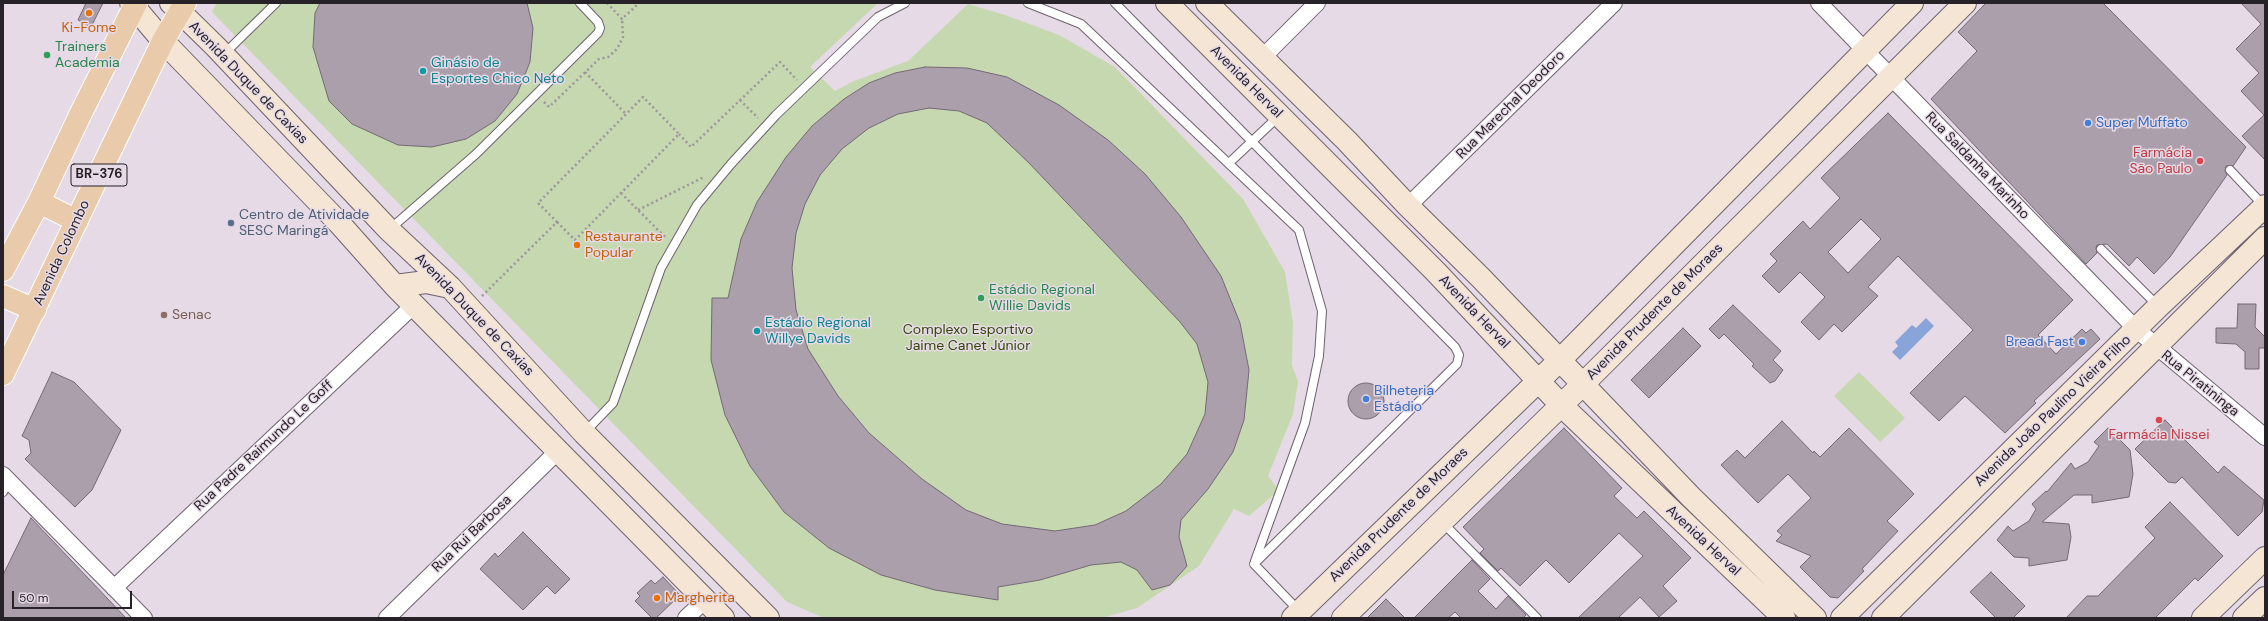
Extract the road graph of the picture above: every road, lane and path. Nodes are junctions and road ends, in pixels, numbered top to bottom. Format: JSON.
{"nodes":[{"id":1,"x":276,"y":3,"type":"edge"},
{"id":2,"x":580,"y":3,"type":"edge"},
{"id":3,"x":607,"y":3,"type":"edge"},
{"id":4,"x":639,"y":3,"type":"edge"},
{"id":5,"x":905,"y":3,"type":"edge"},
{"id":6,"x":1028,"y":3,"type":"edge"},
{"id":7,"x":1115,"y":3,"type":"edge"},
{"id":8,"x":1167,"y":3,"type":"edge"},
{"id":9,"x":1207,"y":3,"type":"edge"},
{"id":10,"x":1317,"y":3,"type":"edge"},
{"id":11,"x":1614,"y":3,"type":"edge"},
{"id":12,"x":1819,"y":3,"type":"edge"},
{"id":13,"x":1912,"y":3,"type":"edge"},
{"id":14,"x":1965,"y":3,"type":"edge"},
{"id":15,"x":133,"y":4,"type":"edge"},
{"id":16,"x":178,"y":6,"type":"edge"},
{"id":17,"x":622,"y":19,"type":"junction"},
{"id":18,"x":1233,"y":29,"type":"junction"},
{"id":19,"x":1194,"y":30,"type":"junction"},
{"id":20,"x":164,"y":41,"type":"junction"},
{"id":21,"x":1864,"y":49,"type":"junction"},
{"id":22,"x":223,"y":55,"type":"junction"},
{"id":23,"x":1262,"y":58,"type":"junction"},
{"id":24,"x":585,"y":72,"type":"junction"},
{"id":25,"x":1890,"y":76,"type":"junction"},
{"id":26,"x":805,"y":88,"type":"junction"},
{"id":27,"x":537,"y":95,"type":"junction"},
{"id":28,"x":740,"y":100,"type":"junction"},
{"id":29,"x":626,"y":114,"type":"junction"},
{"id":30,"x":1280,"y":116,"type":"junction"},
{"id":31,"x":766,"y":126,"type":"junction"},
{"id":32,"x":679,"y":134,"type":"junction"},
{"id":33,"x":1251,"y":141,"type":"junction"},
{"id":34,"x":1347,"y":141,"type":"junction"},
{"id":35,"x":1229,"y":163,"type":"junction"},
{"id":36,"x":731,"y":164,"type":"junction"},
{"id":37,"x":2230,"y":170,"type":"dead end"},
{"id":38,"x":334,"y":173,"type":"junction"},
{"id":39,"x":1354,"y":190,"type":"junction"},
{"id":40,"x":621,"y":193,"type":"junction"},
{"id":41,"x":39,"y":202,"type":"junction"},
{"id":42,"x":1408,"y":206,"type":"junction"},
{"id":43,"x":2265,"y":207,"type":"edge"},
{"id":44,"x":638,"y":210,"type":"junction"},
{"id":45,"x":77,"y":221,"type":"junction"},
{"id":46,"x":557,"y":222,"type":"junction"},
{"id":47,"x":338,"y":223,"type":"junction"},
{"id":48,"x":389,"y":230,"type":"junction"},
{"id":49,"x":2265,"y":238,"type":"edge"},
{"id":50,"x":673,"y":246,"type":"junction"},
{"id":51,"x":2101,"y":249,"type":"dead end"},
{"id":52,"x":3,"y":270,"type":"edge"},
{"id":53,"x":1436,"y":272,"type":"junction"},
{"id":54,"x":1481,"y":278,"type":"junction"},
{"id":55,"x":395,"y":286,"type":"junction"},
{"id":56,"x":450,"y":286,"type":"junction"},
{"id":57,"x":3,"y":296,"type":"edge"},
{"id":58,"x":414,"y":305,"type":"junction"},
{"id":59,"x":2158,"y":307,"type":"junction"},
{"id":60,"x":470,"y":308,"type":"junction"},
{"id":61,"x":34,"y":310,"type":"junction"},
{"id":62,"x":2136,"y":329,"type":"junction"},
{"id":63,"x":2155,"y":346,"type":"junction"},
{"id":64,"x":1559,"y":361,"type":"junction"},
{"id":65,"x":3,"y":374,"type":"edge"},
{"id":66,"x":1538,"y":379,"type":"junction"},
{"id":67,"x":1582,"y":385,"type":"junction"},
{"id":68,"x":1561,"y":405,"type":"junction"},
{"id":69,"x":584,"y":433,"type":"junction"},
{"id":70,"x":2265,"y":437,"type":"edge"},
{"id":71,"x":558,"y":451,"type":"junction"},
{"id":72,"x":5,"y":483,"type":"edge"},
{"id":73,"x":1691,"y":497,"type":"junction"},
{"id":74,"x":1442,"y":521,"type":"junction"},
{"id":75,"x":1691,"y":530,"type":"junction"},
{"id":76,"x":2265,"y":558,"type":"edge"},
{"id":77,"x":1254,"y":564,"type":"junction"},
{"id":78,"x":114,"y":588,"type":"junction"},
{"id":79,"x":2265,"y":598,"type":"edge"},
{"id":80,"x":705,"y":600,"type":"junction"},
{"id":81,"x":1296,"y":615,"type":"edge"},
{"id":82,"x":144,"y":618,"type":"edge"},
{"id":83,"x":387,"y":618,"type":"edge"},
{"id":84,"x":686,"y":618,"type":"edge"},
{"id":85,"x":723,"y":618,"type":"edge"},
{"id":86,"x":768,"y":618,"type":"edge"},
{"id":87,"x":1343,"y":618,"type":"edge"},
{"id":88,"x":1537,"y":618,"type":"edge"},
{"id":89,"x":1784,"y":618,"type":"edge"},
{"id":90,"x":1815,"y":618,"type":"edge"},
{"id":91,"x":1842,"y":618,"type":"edge"},
{"id":92,"x":1883,"y":618,"type":"edge"},
{"id":93,"x":2204,"y":618,"type":"edge"},
{"id":94,"x":2244,"y":618,"type":"edge"}],
"edges":[{"from":1,"to":22,"type":"lane"},
{"from":2,"to":27,"type":"lane"},
{"from":3,"to":17,"type":"path"},
{"from":4,"to":17,"type":"path"},
{"from":5,"to":26,"type":"lane"},
{"from":6,"to":35,"type":"lane"},
{"from":7,"to":33,"type":"lane"},
{"from":8,"to":19,"type":"main road","name":"Avenida Herval"},
{"from":9,"to":18,"type":"main road","name":"Avenida Herval"},
{"from":10,"to":23,"type":"street"},
{"from":11,"to":42,"type":"street","name":"Rua Marechal Deodoro"},
{"from":12,"to":21,"type":"street","name":"Rua Saldanha Marinho"},
{"from":13,"to":21,"type":"main road","name":"Avenida Prudente de Moraes"},
{"from":14,"to":25,"type":"main road","name":"Avenida Prudente de Moraes"},
{"from":15,"to":20,"type":"main road"},
{"from":15,"to":41,"type":"main road","number":"BR-376"},
{"from":16,"to":20,"type":"main road","name":"Avenida Colombo"},
{"from":16,"to":22,"type":"main road","name":"Avenida Duque de Caxias"},
{"from":17,"to":24,"type":"path"},
{"from":18,"to":19,"type":"main road"},
{"from":18,"to":23,"type":"main road","name":"Avenida Herval"},
{"from":19,"to":30,"type":"main road","name":"Avenida Herval"},
{"from":20,"to":45,"type":"main road","name":"Avenida Colombo","number":"BR-376"},
{"from":20,"to":47,"type":"main road"},
{"from":21,"to":25,"type":"street","name":"Rua Saldanha Marinho"},
{"from":21,"to":64,"type":"main road","name":"Avenida Prudente de Moraes"},
{"from":22,"to":38,"type":"main road","name":"Avenida Duque de Caxias"},
{"from":23,"to":34,"type":"main road","name":"Avenida Herval"},
{"from":24,"to":27,"type":"path"},
{"from":24,"to":29,"type":"path"},
{"from":25,"to":62,"type":"street","name":"Rua Saldanha Marinho"},
{"from":25,"to":67,"type":"main road","name":"Avenida Prudente de Moraes"},
{"from":26,"to":28,"type":"path"},
{"from":26,"to":31,"type":"lane"},
{"from":27,"to":48,"type":"lane"},
{"from":28,"to":31,"type":"path"},
{"from":28,"to":32,"type":"path"},
{"from":29,"to":32,"type":"path"},
{"from":29,"to":46,"type":"path"},
{"from":30,"to":33,"type":"lane"},
{"from":30,"to":39,"type":"main road","name":"Avenida Herval"},
{"from":31,"to":36,"type":"lane"},
{"from":32,"to":40,"type":"path"},
{"from":33,"to":35,"type":"lane"},
{"from":33,"to":77,"type":"lane"},
{"from":34,"to":39,"type":"main road"},
{"from":34,"to":42,"type":"main road","name":"Avenida Herval"},
{"from":35,"to":77,"type":"lane"},
{"from":36,"to":44,"type":"path"},
{"from":36,"to":50,"type":"lane"},
{"from":37,"to":43,"type":"lane"},
{"from":38,"to":47,"type":"main road"},
{"from":38,"to":48,"type":"main road","name":"Avenida Duque de Caxias"},
{"from":39,"to":53,"type":"main road","name":"Avenida Herval"},
{"from":40,"to":44,"type":"path"},
{"from":40,"to":46,"type":"path"},
{"from":41,"to":45,"type":"main road"},
{"from":41,"to":52,"type":"main road","number":"BR-376"},
{"from":42,"to":54,"type":"main road","name":"Avenida Herval"},
{"from":43,"to":59,"type":"main road","name":"Avenida João Paulino Vieira Filho"},
{"from":44,"to":50,"type":"path"},
{"from":45,"to":61,"type":"main road","name":"Avenida Colombo","number":"BR-376"},
{"from":46,"to":60,"type":"path"},
{"from":47,"to":55,"type":"main road"},
{"from":48,"to":56,"type":"main road","name":"Avenida Duque de Caxias"},
{"from":49,"to":63,"type":"main road","name":"Avenida João Paulino Vieira Filho"},
{"from":50,"to":69,"type":"lane"},
{"from":51,"to":59,"type":"lane"},
{"from":53,"to":54,"type":"main road"},
{"from":53,"to":66,"type":"main road","name":"Avenida Herval"},
{"from":54,"to":64,"type":"main road","name":"Avenida Herval"},
{"from":55,"to":56,"type":"main road"},
{"from":55,"to":58,"type":"main road"},
{"from":56,"to":60,"type":"main road","name":"Avenida Duque de Caxias"},
{"from":57,"to":61,"type":"main road"},
{"from":58,"to":71,"type":"main road"},
{"from":58,"to":78,"type":"street","name":"Rua Padre Raimundo Le Goff"},
{"from":59,"to":62,"type":"main road","name":"Avenida João Paulino Vieira Filho"},
{"from":60,"to":69,"type":"main road","name":"Avenida Duque de Caxias"},
{"from":61,"to":65,"type":"main road","name":"Avenida Colombo","number":"BR-376"},
{"from":62,"to":63,"type":"street","name":"Rua Piratininga"},
{"from":62,"to":91,"type":"main road","name":"Avenida João Paulino Vieira Filho"},
{"from":63,"to":70,"type":"street","name":"Rua Piratininga"},
{"from":63,"to":92,"type":"main road","name":"Avenida João Paulino Vieira Filho"},
{"from":64,"to":66,"type":"main road","name":"Avenida Prudente de Moraes"},
{"from":64,"to":67,"type":"main road","name":"Avenida Herval"},
{"from":66,"to":68,"type":"main road","name":"Avenida Herval"},
{"from":66,"to":81,"type":"main road","name":"Avenida Prudente de Moraes"},
{"from":67,"to":68,"type":"main road","name":"Avenida Prudente de Moraes"},
{"from":67,"to":73,"type":"main road","name":"Avenida Herval"},
{"from":68,"to":74,"type":"main road","name":"Avenida Prudente de Moraes"},
{"from":68,"to":75,"type":"main road","name":"Avenida Herval"},
{"from":69,"to":86,"type":"main road","name":"Avenida Duque de Caxias"},
{"from":71,"to":80,"type":"main road"},
{"from":71,"to":83,"type":"street","name":"Rua Rui Barbosa"},
{"from":72,"to":78,"type":"street"},
{"from":73,"to":75,"type":"main road"},
{"from":73,"to":90,"type":"main road","name":"Avenida Herval"},
{"from":74,"to":87,"type":"main road","name":"Avenida Prudente de Moraes"},
{"from":74,"to":88,"type":"lane"},
{"from":75,"to":89,"type":"main road","name":"Avenida Herval"},
{"from":76,"to":93,"type":"main road"},
{"from":77,"to":81,"type":"lane"},
{"from":78,"to":82,"type":"street"},
{"from":79,"to":94,"type":"main road"},
{"from":80,"to":84,"type":"street"},
{"from":80,"to":85,"type":"main road"}]}
